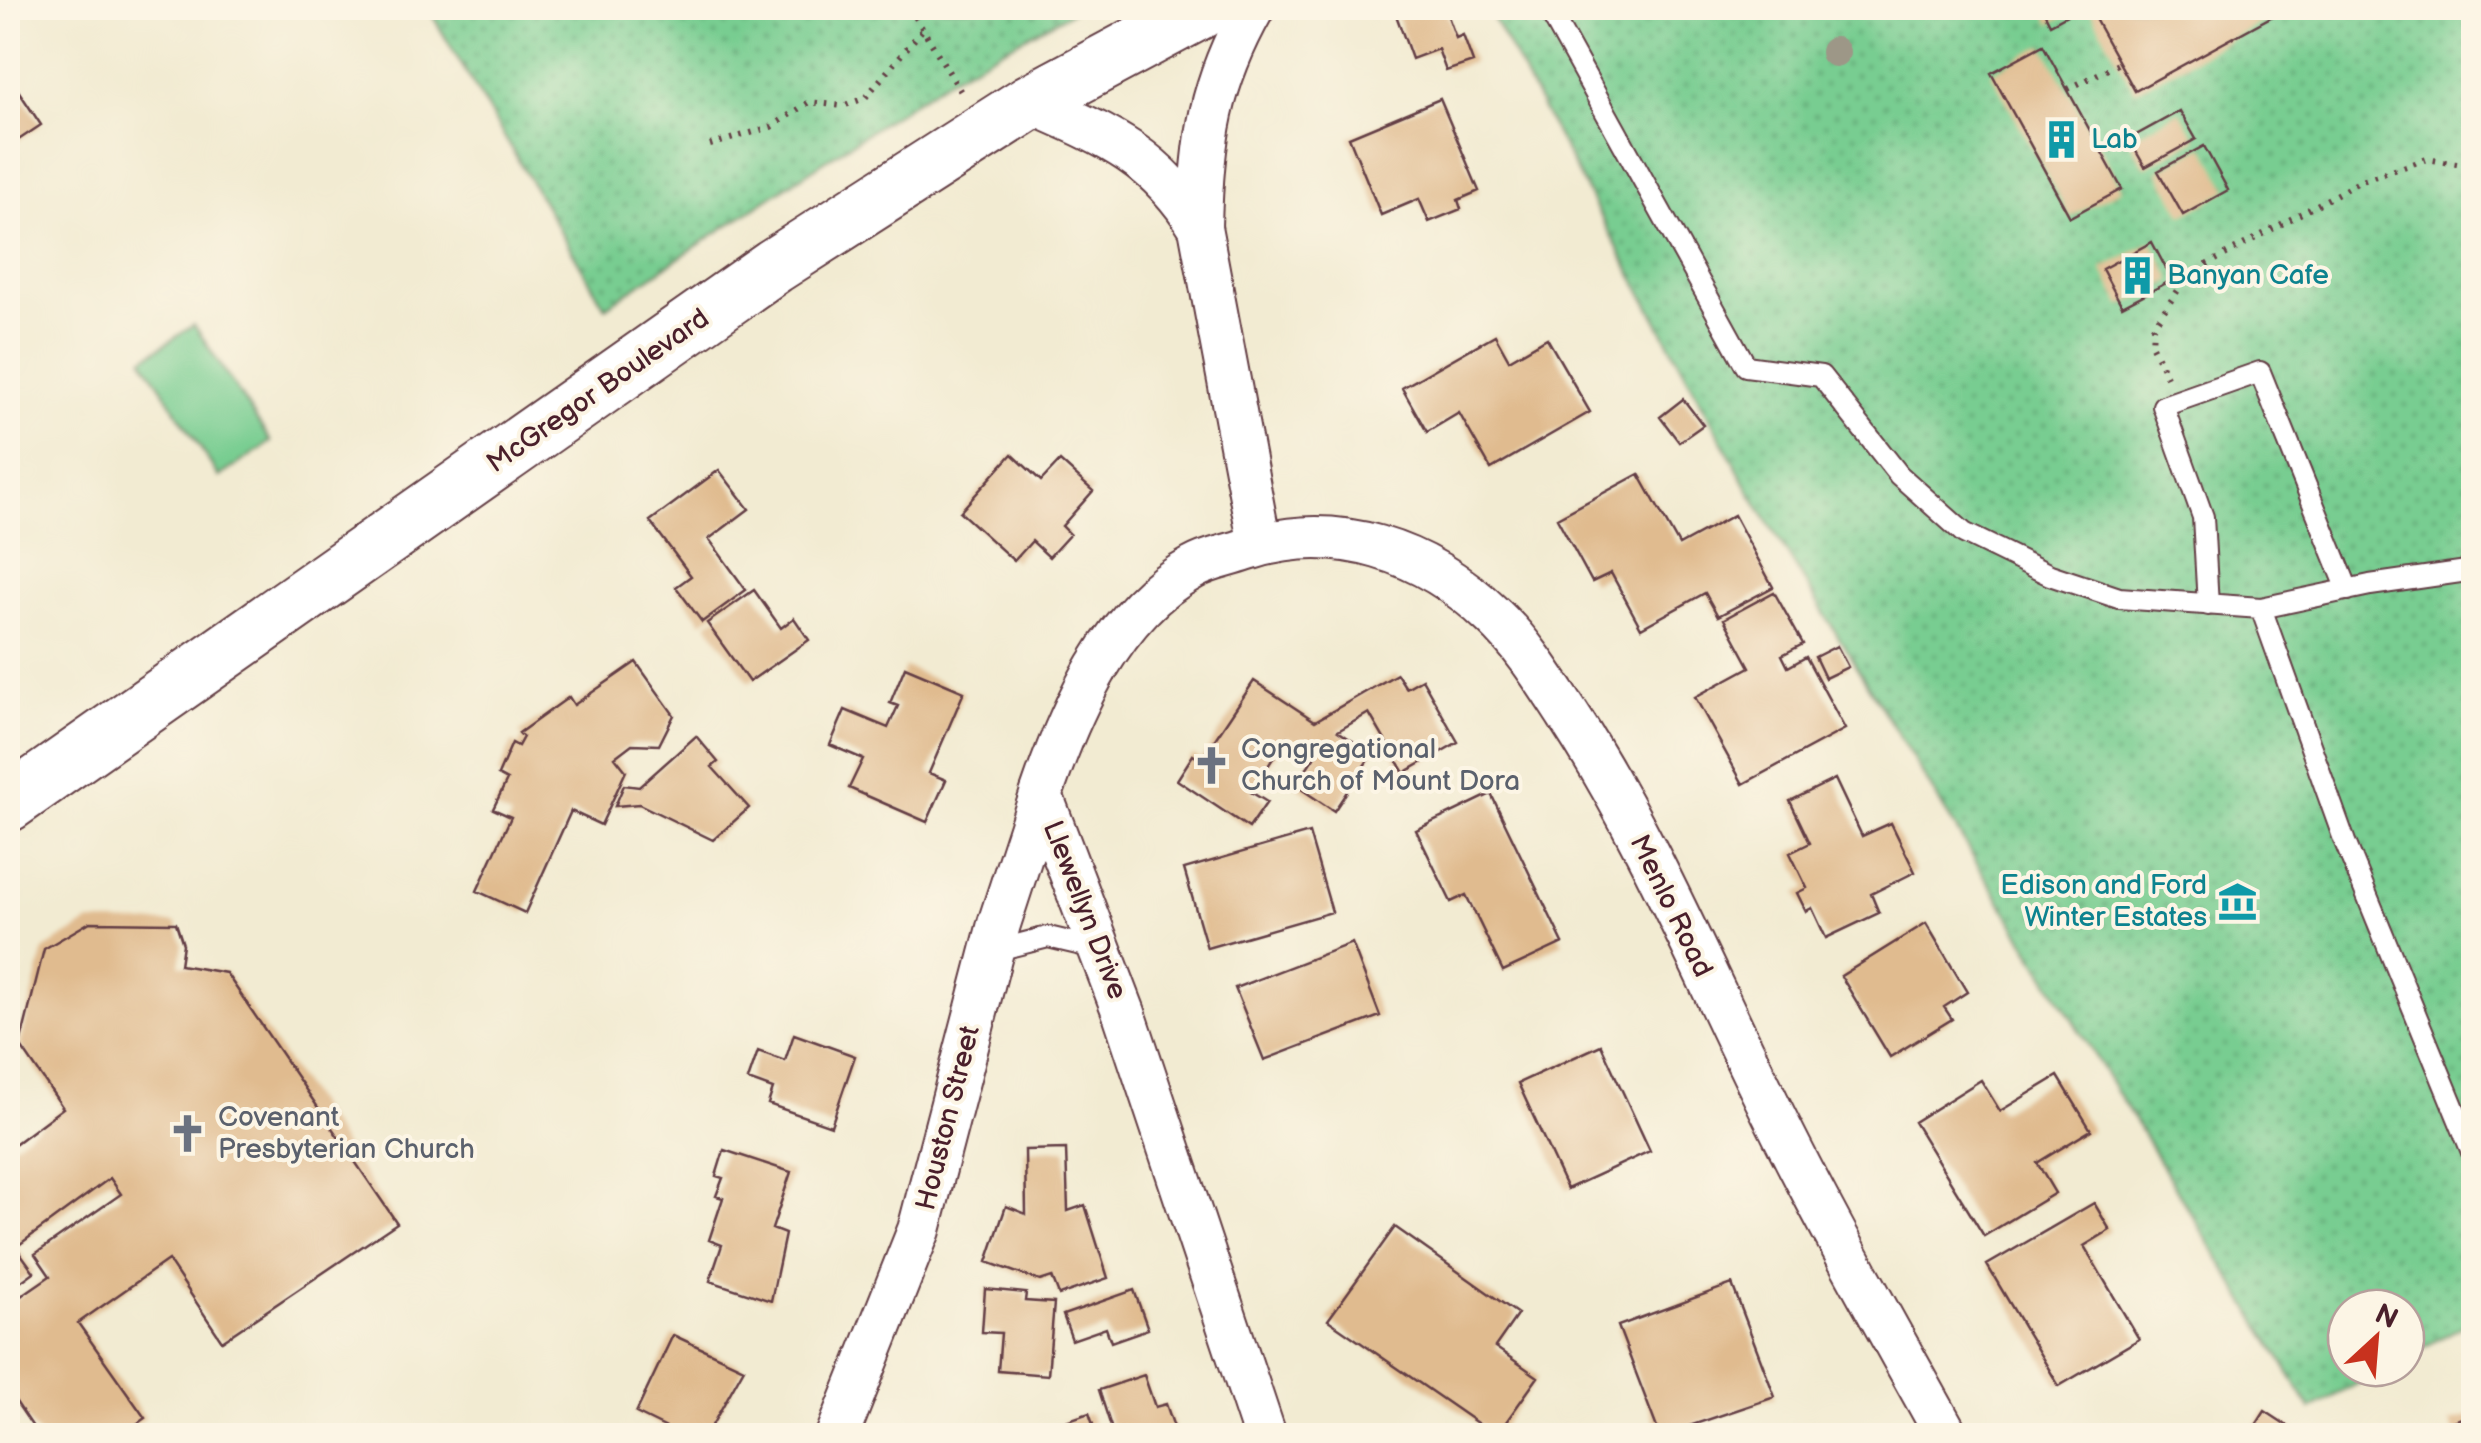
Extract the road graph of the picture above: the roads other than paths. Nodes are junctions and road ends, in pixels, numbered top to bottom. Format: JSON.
{"nodes":[{"id":1,"x":1206,"y":8,"type":"edge"},
{"id":2,"x":1252,"y":8,"type":"edge"},
{"id":3,"x":1548,"y":8,"type":"edge"},
{"id":4,"x":1030,"y":102,"type":"junction"},
{"id":5,"x":1200,"y":227,"type":"junction"},
{"id":6,"x":1260,"y":545,"type":"junction"},
{"id":7,"x":2474,"y":570,"type":"edge"},
{"id":8,"x":2348,"y":590,"type":"junction"},
{"id":9,"x":2208,"y":605,"type":"junction"},
{"id":10,"x":2260,"y":608,"type":"junction"},
{"id":11,"x":1042,"y":795,"type":"junction"},
{"id":12,"x":8,"y":804,"type":"edge"},
{"id":13,"x":1099,"y":949,"type":"junction"},
{"id":14,"x":991,"y":952,"type":"junction"},
{"id":15,"x":2474,"y":1157,"type":"edge"},
{"id":16,"x":837,"y":1436,"type":"edge"},
{"id":17,"x":1265,"y":1436,"type":"edge"},
{"id":18,"x":1948,"y":1436,"type":"edge"}],
"edges":[{"from":1,"to":4,"type":"main road","name":"McGregor Boulevard"},
{"from":2,"to":5,"type":"street"},
{"from":3,"to":9,"type":"lane"},
{"from":4,"to":5,"type":"street"},
{"from":4,"to":12,"type":"main road","name":"McGregor Boulevard"},
{"from":5,"to":6,"type":"street"},
{"from":6,"to":11,"type":"street","name":"Llewellyn Drive"},
{"from":6,"to":18,"type":"street","name":"Menlo Road"},
{"from":7,"to":8,"type":"lane"},
{"from":8,"to":9,"type":"lane"},
{"from":8,"to":10,"type":"lane"},
{"from":9,"to":10,"type":"lane"},
{"from":10,"to":15,"type":"lane"},
{"from":11,"to":13,"type":"street","name":"Llewellyn Drive"},
{"from":11,"to":14,"type":"street","name":"Houston Street"},
{"from":13,"to":14,"type":"lane"},
{"from":13,"to":17,"type":"street","name":"Llewellyn Drive"},
{"from":14,"to":16,"type":"street","name":"Houston Street"}]}
